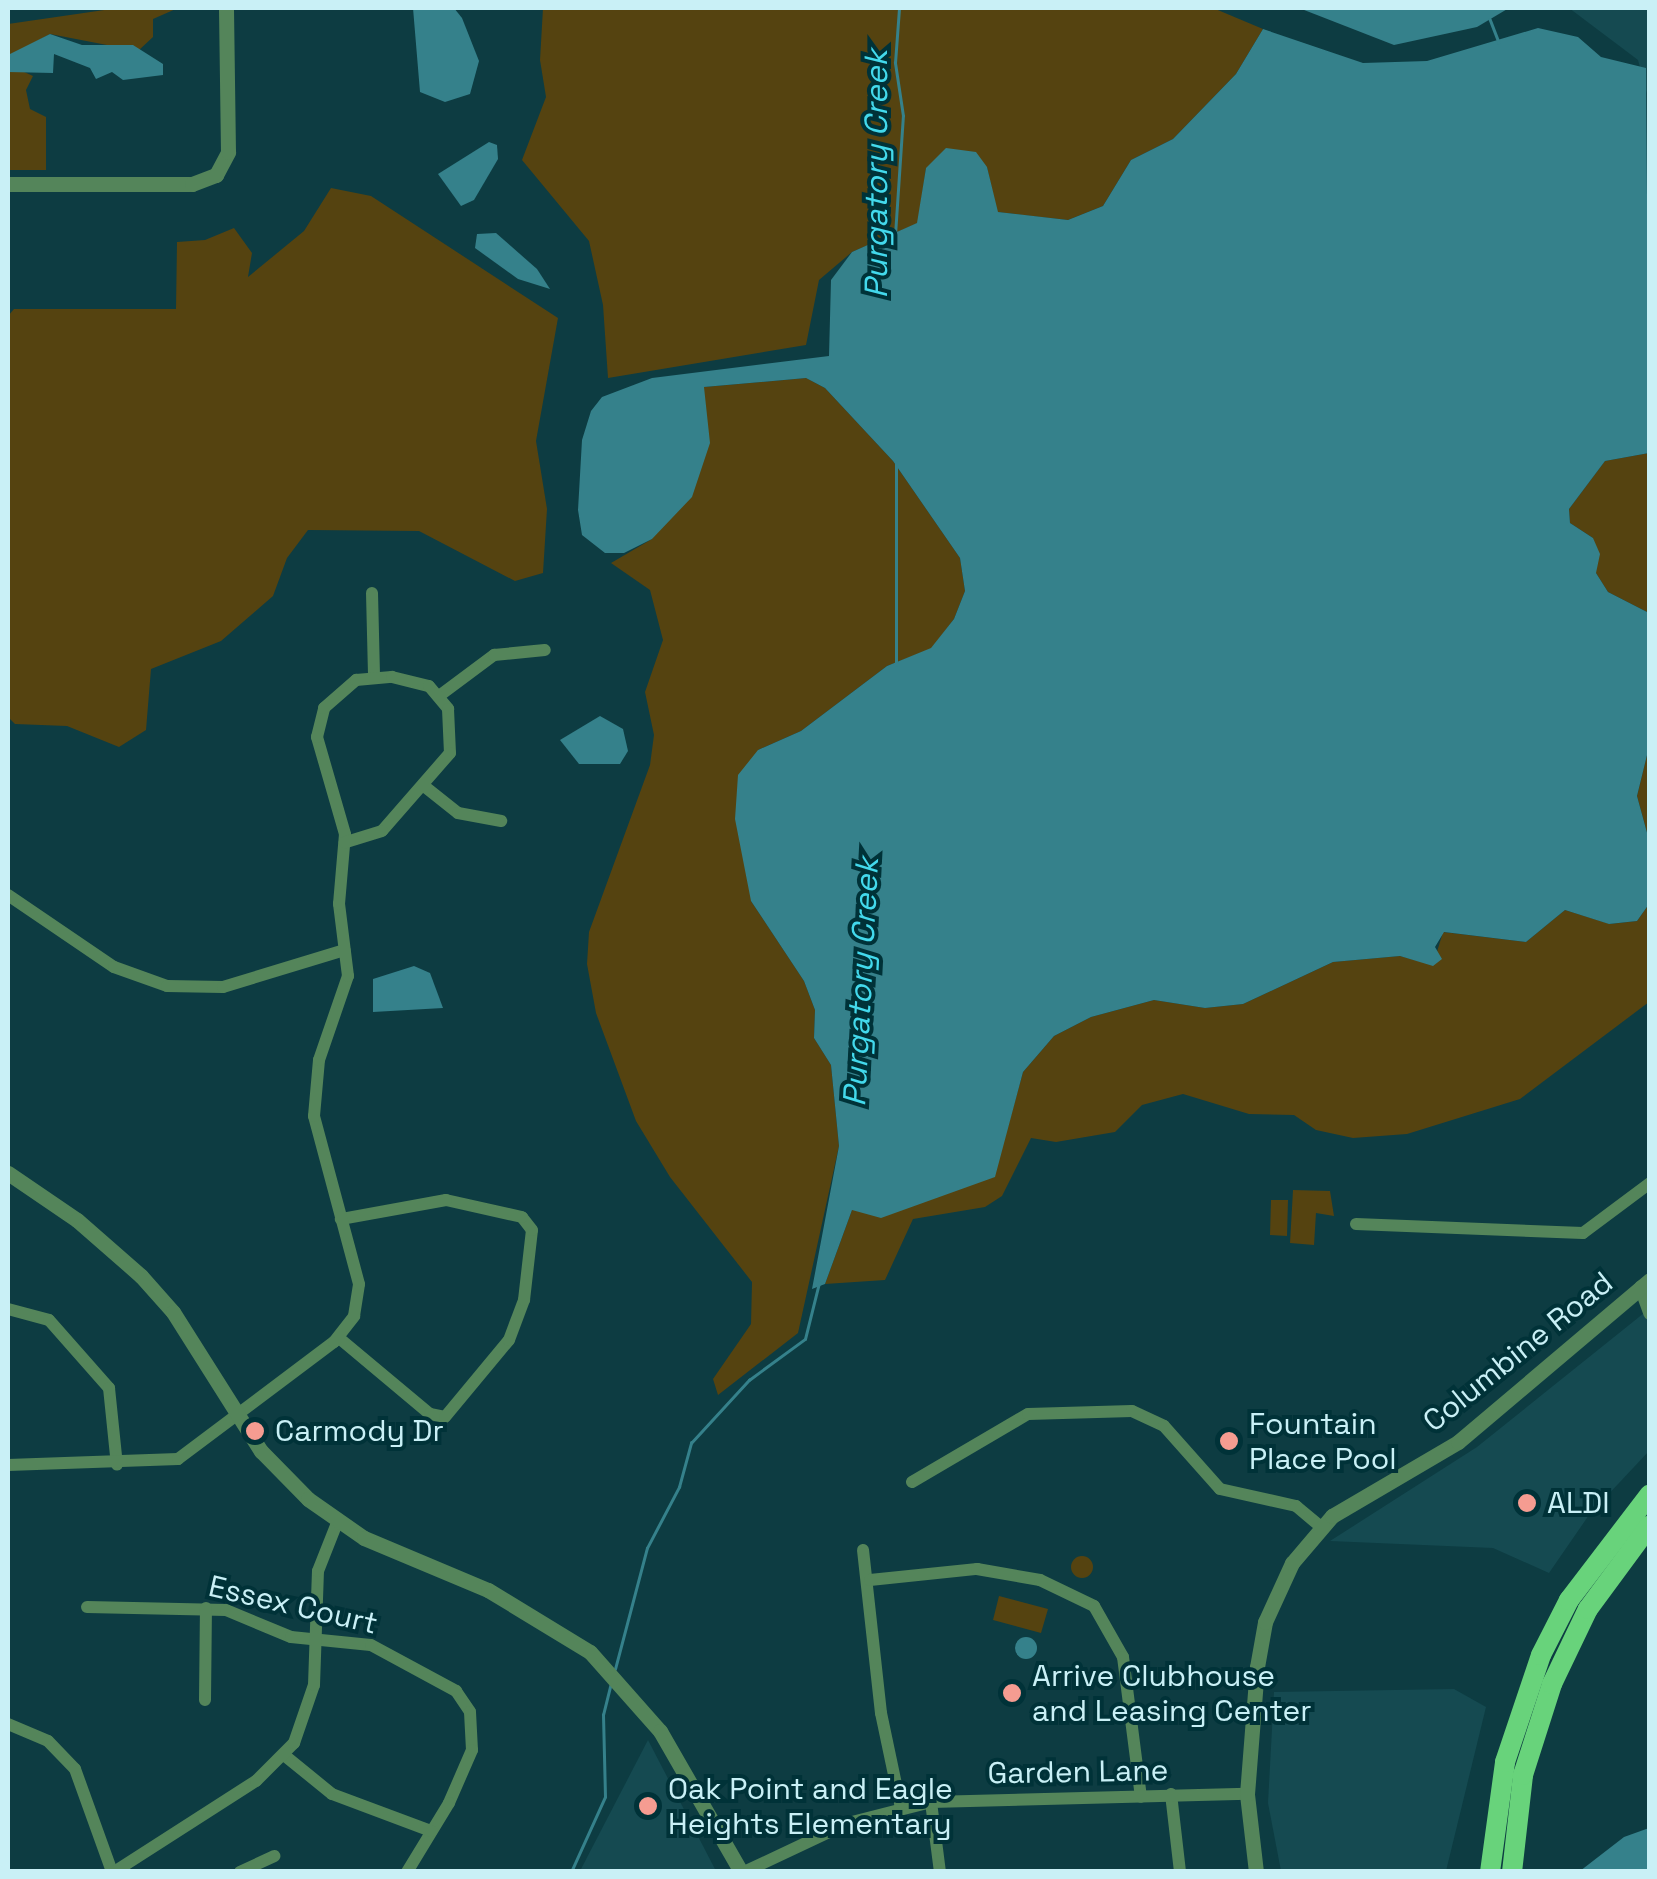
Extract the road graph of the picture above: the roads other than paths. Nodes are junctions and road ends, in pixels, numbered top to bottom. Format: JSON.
{"nodes":[{"id":1,"x":226,"y":8,"type":"edge"},
{"id":2,"x":8,"y":184,"type":"edge"},
{"id":3,"x":372,"y":592,"type":"dead end"},
{"id":4,"x":544,"y":650,"type":"dead end"},
{"id":5,"x":374,"y":677,"type":"junction"},
{"id":6,"x":440,"y":696,"type":"junction"},
{"id":7,"x":424,"y":786,"type":"junction"},
{"id":8,"x":501,"y":820,"type":"dead end"},
{"id":9,"x":345,"y":842,"type":"junction"},
{"id":10,"x":8,"y":895,"type":"edge"},
{"id":11,"x":345,"y":950,"type":"junction"},
{"id":12,"x":8,"y":1173,"type":"edge"},
{"id":13,"x":1650,"y":1184,"type":"edge"},
{"id":14,"x":340,"y":1219,"type":"junction"},
{"id":15,"x":1356,"y":1224,"type":"dead end"},
{"id":16,"x":1647,"y":1286,"type":"edge"},
{"id":17,"x":8,"y":1309,"type":"edge"},
{"id":18,"x":1650,"y":1312,"type":"edge"},
{"id":19,"x":339,"y":1338,"type":"junction"},
{"id":20,"x":238,"y":1418,"type":"junction"},
{"id":21,"x":8,"y":1465,"type":"edge"},
{"id":22,"x":117,"y":1465,"type":"junction"},
{"id":23,"x":912,"y":1482,"type":"dead end"},
{"id":24,"x":1650,"y":1494,"type":"edge"},
{"id":25,"x":337,"y":1522,"type":"junction"},
{"id":26,"x":1650,"y":1525,"type":"edge"},
{"id":27,"x":1321,"y":1527,"type":"junction"},
{"id":28,"x":863,"y":1550,"type":"dead end"},
{"id":29,"x":870,"y":1580,"type":"junction"},
{"id":30,"x":87,"y":1607,"type":"dead end"},
{"id":31,"x":206,"y":1608,"type":"junction"},
{"id":32,"x":314,"y":1637,"type":"junction"},
{"id":33,"x":204,"y":1700,"type":"dead end"},
{"id":34,"x":8,"y":1724,"type":"edge"},
{"id":35,"x":284,"y":1756,"type":"junction"},
{"id":36,"x":1171,"y":1794,"type":"junction"},
{"id":37,"x":1248,"y":1794,"type":"junction"},
{"id":38,"x":1141,"y":1796,"type":"junction"},
{"id":39,"x":931,"y":1802,"type":"junction"},
{"id":40,"x":901,"y":1808,"type":"junction"},
{"id":41,"x":431,"y":1831,"type":"junction"},
{"id":42,"x":276,"y":1856,"type":"dead end"},
{"id":43,"x":113,"y":1872,"type":"edge"},
{"id":44,"x":240,"y":1872,"type":"edge"},
{"id":45,"x":407,"y":1872,"type":"edge"},
{"id":46,"x":742,"y":1872,"type":"edge"},
{"id":47,"x":940,"y":1872,"type":"edge"},
{"id":48,"x":1180,"y":1872,"type":"edge"},
{"id":49,"x":1256,"y":1872,"type":"edge"},
{"id":50,"x":1490,"y":1872,"type":"edge"},
{"id":51,"x":1512,"y":1872,"type":"edge"}],
"edges":[{"from":1,"to":2,"type":"street"},
{"from":3,"to":5,"type":"street"},
{"from":4,"to":6,"type":"street"},
{"from":5,"to":6,"type":"street"},
{"from":5,"to":9,"type":"street"},
{"from":6,"to":7,"type":"street"},
{"from":7,"to":8,"type":"street"},
{"from":7,"to":9,"type":"street"},
{"from":9,"to":11,"type":"street"},
{"from":10,"to":11,"type":"street"},
{"from":11,"to":14,"type":"street"},
{"from":12,"to":20,"type":"street"},
{"from":13,"to":15,"type":"street"},
{"from":14,"to":19,"type":"street"},
{"from":14,"to":19,"type":"street"},
{"from":16,"to":18,"type":"street"},
{"from":16,"to":27,"type":"street","name":"Columbine Road"},
{"from":17,"to":22,"type":"street"},
{"from":19,"to":20,"type":"street"},
{"from":20,"to":22,"type":"street"},
{"from":20,"to":25,"type":"street"},
{"from":21,"to":22,"type":"street"},
{"from":23,"to":27,"type":"street"},
{"from":24,"to":50,"type":"main road"},
{"from":25,"to":32,"type":"street"},
{"from":25,"to":46,"type":"street"},
{"from":26,"to":51,"type":"main road"},
{"from":27,"to":37,"type":"street","name":"Columbine Road"},
{"from":28,"to":29,"type":"street"},
{"from":29,"to":38,"type":"street"},
{"from":29,"to":40,"type":"street"},
{"from":30,"to":31,"type":"street","name":"Essex Court"},
{"from":31,"to":32,"type":"street","name":"Essex Court"},
{"from":31,"to":33,"type":"street"},
{"from":32,"to":35,"type":"street"},
{"from":32,"to":41,"type":"street","name":"Essex Court"},
{"from":34,"to":43,"type":"street"},
{"from":35,"to":41,"type":"street"},
{"from":35,"to":43,"type":"street"},
{"from":36,"to":37,"type":"street","name":"Garden Lane"},
{"from":36,"to":38,"type":"street","name":"Garden Lane"},
{"from":36,"to":48,"type":"street"},
{"from":37,"to":49,"type":"street","name":"Columbine Road"},
{"from":38,"to":39,"type":"street","name":"Garden Lane"},
{"from":39,"to":40,"type":"street","name":"Garden Lane"},
{"from":39,"to":47,"type":"street"},
{"from":40,"to":46,"type":"street","name":"Garden Lane"},
{"from":41,"to":45,"type":"street","name":"Essex Court"},
{"from":42,"to":44,"type":"street"}]}
